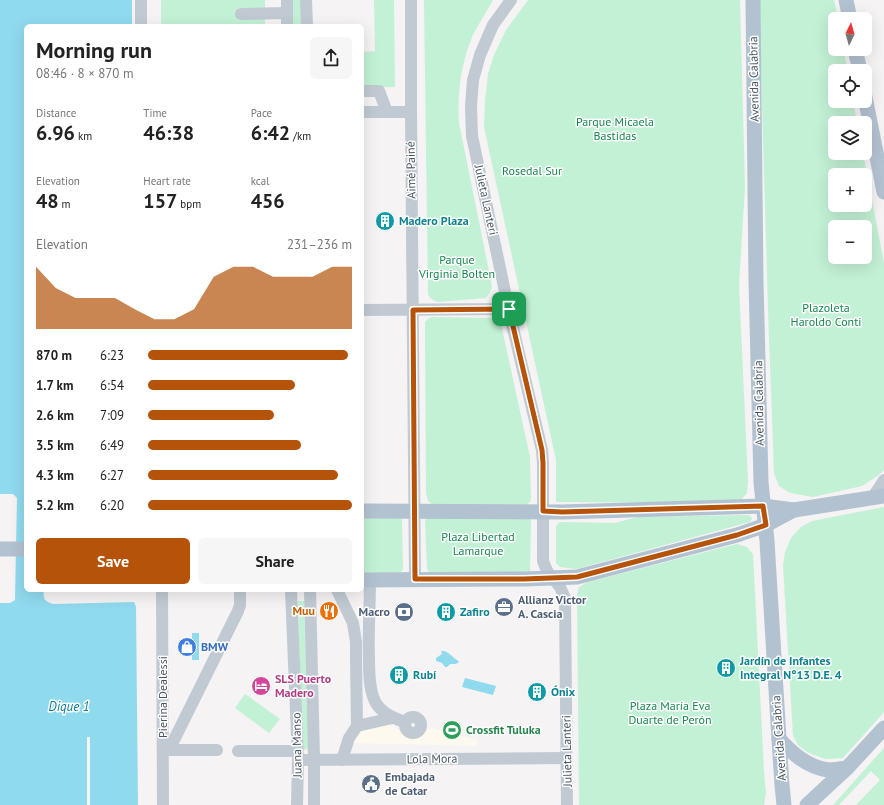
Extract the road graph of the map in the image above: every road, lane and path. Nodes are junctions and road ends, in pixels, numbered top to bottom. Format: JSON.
{"nodes":[{"id":1,"x":141,"y":0,"type":"edge"},
{"id":2,"x":287,"y":0,"type":"edge"},
{"id":3,"x":306,"y":0,"type":"edge"},
{"id":4,"x":411,"y":0,"type":"edge"},
{"id":5,"x":511,"y":0,"type":"edge"},
{"id":6,"x":753,"y":0,"type":"edge"},
{"id":7,"x":846,"y":0,"type":"edge"},
{"id":8,"x":849,"y":12,"type":"edge"},
{"id":9,"x":241,"y":14,"type":"dead end"},
{"id":10,"x":287,"y":14,"type":"junction"},
{"id":11,"x":141,"y":24,"type":"edge"},
{"id":12,"x":287,"y":24,"type":"edge"},
{"id":13,"x":307,"y":24,"type":"edge"},
{"id":14,"x":364,"y":91,"type":"edge"},
{"id":15,"x":364,"y":95,"type":"edge"},
{"id":16,"x":380,"y":95,"type":"junction"},
{"id":17,"x":867,"y":108,"type":"edge"},
{"id":18,"x":364,"y":112,"type":"edge"},
{"id":19,"x":387,"y":112,"type":"junction"},
{"id":20,"x":411,"y":112,"type":"junction"},
{"id":21,"x":884,"y":192,"type":"edge"},
{"id":22,"x":509,"y":309,"type":"junction"},
{"id":23,"x":364,"y":310,"type":"edge"},
{"id":24,"x":413,"y":310,"type":"junction"},
{"id":25,"x":884,"y":480,"type":"edge"},
{"id":26,"x":879,"y":497,"type":"edge"},
{"id":27,"x":763,"y":506,"type":"junction"},
{"id":28,"x":794,"y":510,"type":"junction"},
{"id":29,"x":364,"y":511,"type":"edge"},
{"id":30,"x":543,"y":511,"type":"junction"},
{"id":31,"x":414,"y":512,"type":"junction"},
{"id":32,"x":766,"y":525,"type":"junction"},
{"id":33,"x":0,"y":549,"type":"edge"},
{"id":34,"x":24,"y":549,"type":"edge"},
{"id":35,"x":552,"y":578,"type":"junction"},
{"id":36,"x":415,"y":579,"type":"junction"},
{"id":37,"x":366,"y":580,"type":"edge"},
{"id":38,"x":162,"y":592,"type":"edge"},
{"id":39,"x":240,"y":592,"type":"edge"},
{"id":40,"x":291,"y":592,"type":"edge"},
{"id":41,"x":310,"y":592,"type":"edge"},
{"id":42,"x":338,"y":592,"type":"edge"},
{"id":43,"x":392,"y":718,"type":"junction"},
{"id":44,"x":405,"y":722,"type":"dead end"},
{"id":45,"x":357,"y":726,"type":"junction"},
{"id":46,"x":884,"y":728,"type":"edge"},
{"id":47,"x":779,"y":739,"type":"junction"},
{"id":48,"x":166,"y":750,"type":"junction"},
{"id":49,"x":217,"y":750,"type":"dead end"},
{"id":50,"x":238,"y":751,"type":"dead end"},
{"id":51,"x":298,"y":755,"type":"junction"},
{"id":52,"x":567,"y":758,"type":"junction"},
{"id":53,"x":314,"y":759,"type":"junction"},
{"id":54,"x":342,"y":760,"type":"junction"},
{"id":55,"x":847,"y":768,"type":"junction"},
{"id":56,"x":163,"y":805,"type":"edge"},
{"id":57,"x":298,"y":805,"type":"edge"},
{"id":58,"x":314,"y":805,"type":"edge"},
{"id":59,"x":567,"y":805,"type":"edge"},
{"id":60,"x":784,"y":805,"type":"edge"},
{"id":61,"x":807,"y":805,"type":"edge"}],
"edges":[{"from":1,"to":11,"type":"street"},
{"from":2,"to":10,"type":"street"},
{"from":3,"to":13,"type":"street"},
{"from":4,"to":20,"type":"street","name":"Aimé Painé"},
{"from":5,"to":22,"type":"street","name":"Julieta Lanteri"},
{"from":6,"to":27,"type":"main road","name":"Avenida Calabria"},
{"from":7,"to":8,"type":"main road"},
{"from":9,"to":10,"type":"street"},
{"from":10,"to":12,"type":"street"},
{"from":14,"to":16,"type":"street"},
{"from":15,"to":16,"type":"street"},
{"from":16,"to":19,"type":"street"},
{"from":17,"to":21,"type":"main road"},
{"from":18,"to":19,"type":"street"},
{"from":19,"to":20,"type":"street"},
{"from":20,"to":24,"type":"street","name":"Aimé Painé"},
{"from":22,"to":24,"type":"street"},
{"from":22,"to":30,"type":"street","name":"Julieta Lanteri"},
{"from":23,"to":24,"type":"street"},
{"from":24,"to":31,"type":"street","name":"Aimé Painé"},
{"from":25,"to":26,"type":"street"},
{"from":26,"to":28,"type":"main road"},
{"from":27,"to":28,"type":"main road"},
{"from":27,"to":30,"type":"main road"},
{"from":27,"to":32,"type":"main road","name":"Avenida Calabria"},
{"from":28,"to":32,"type":"main road"},
{"from":29,"to":31,"type":"main road"},
{"from":30,"to":31,"type":"main road"},
{"from":30,"to":35,"type":"street","name":"Julieta Lanteri"},
{"from":31,"to":36,"type":"street","name":"Aimé Painé"},
{"from":32,"to":35,"type":"main road"},
{"from":32,"to":47,"type":"main road","name":"Avenida Calabria"},
{"from":33,"to":34,"type":"main road"},
{"from":35,"to":36,"type":"main road"},
{"from":35,"to":52,"type":"street","name":"Julieta Lanteri"},
{"from":36,"to":37,"type":"main road"},
{"from":37,"to":43,"type":"street"},
{"from":38,"to":48,"type":"street","name":"Pierina Dealessi"},
{"from":39,"to":48,"type":"street"},
{"from":40,"to":51,"type":"street","name":"Juana Manso"},
{"from":41,"to":53,"type":"street","name":"Juana Manso"},
{"from":42,"to":45,"type":"street"},
{"from":43,"to":44,"type":"street"},
{"from":43,"to":45,"type":"street"},
{"from":45,"to":54,"type":"street"},
{"from":46,"to":55,"type":"main road"},
{"from":47,"to":55,"type":"main road"},
{"from":47,"to":60,"type":"main road","name":"Avenida Calabria"},
{"from":48,"to":49,"type":"street"},
{"from":48,"to":56,"type":"street","name":"Pierina Dealessi"},
{"from":50,"to":51,"type":"street","name":"Lola Mora"},
{"from":51,"to":53,"type":"street","name":"Lola Mora"},
{"from":51,"to":57,"type":"street","name":"Juana Manso"},
{"from":52,"to":54,"type":"street","name":"Lola Mora"},
{"from":52,"to":59,"type":"street","name":"Julieta Lanteri"},
{"from":53,"to":54,"type":"street","name":"Lola Mora"},
{"from":53,"to":58,"type":"street","name":"Juana Manso"},
{"from":55,"to":61,"type":"main road"}]}
